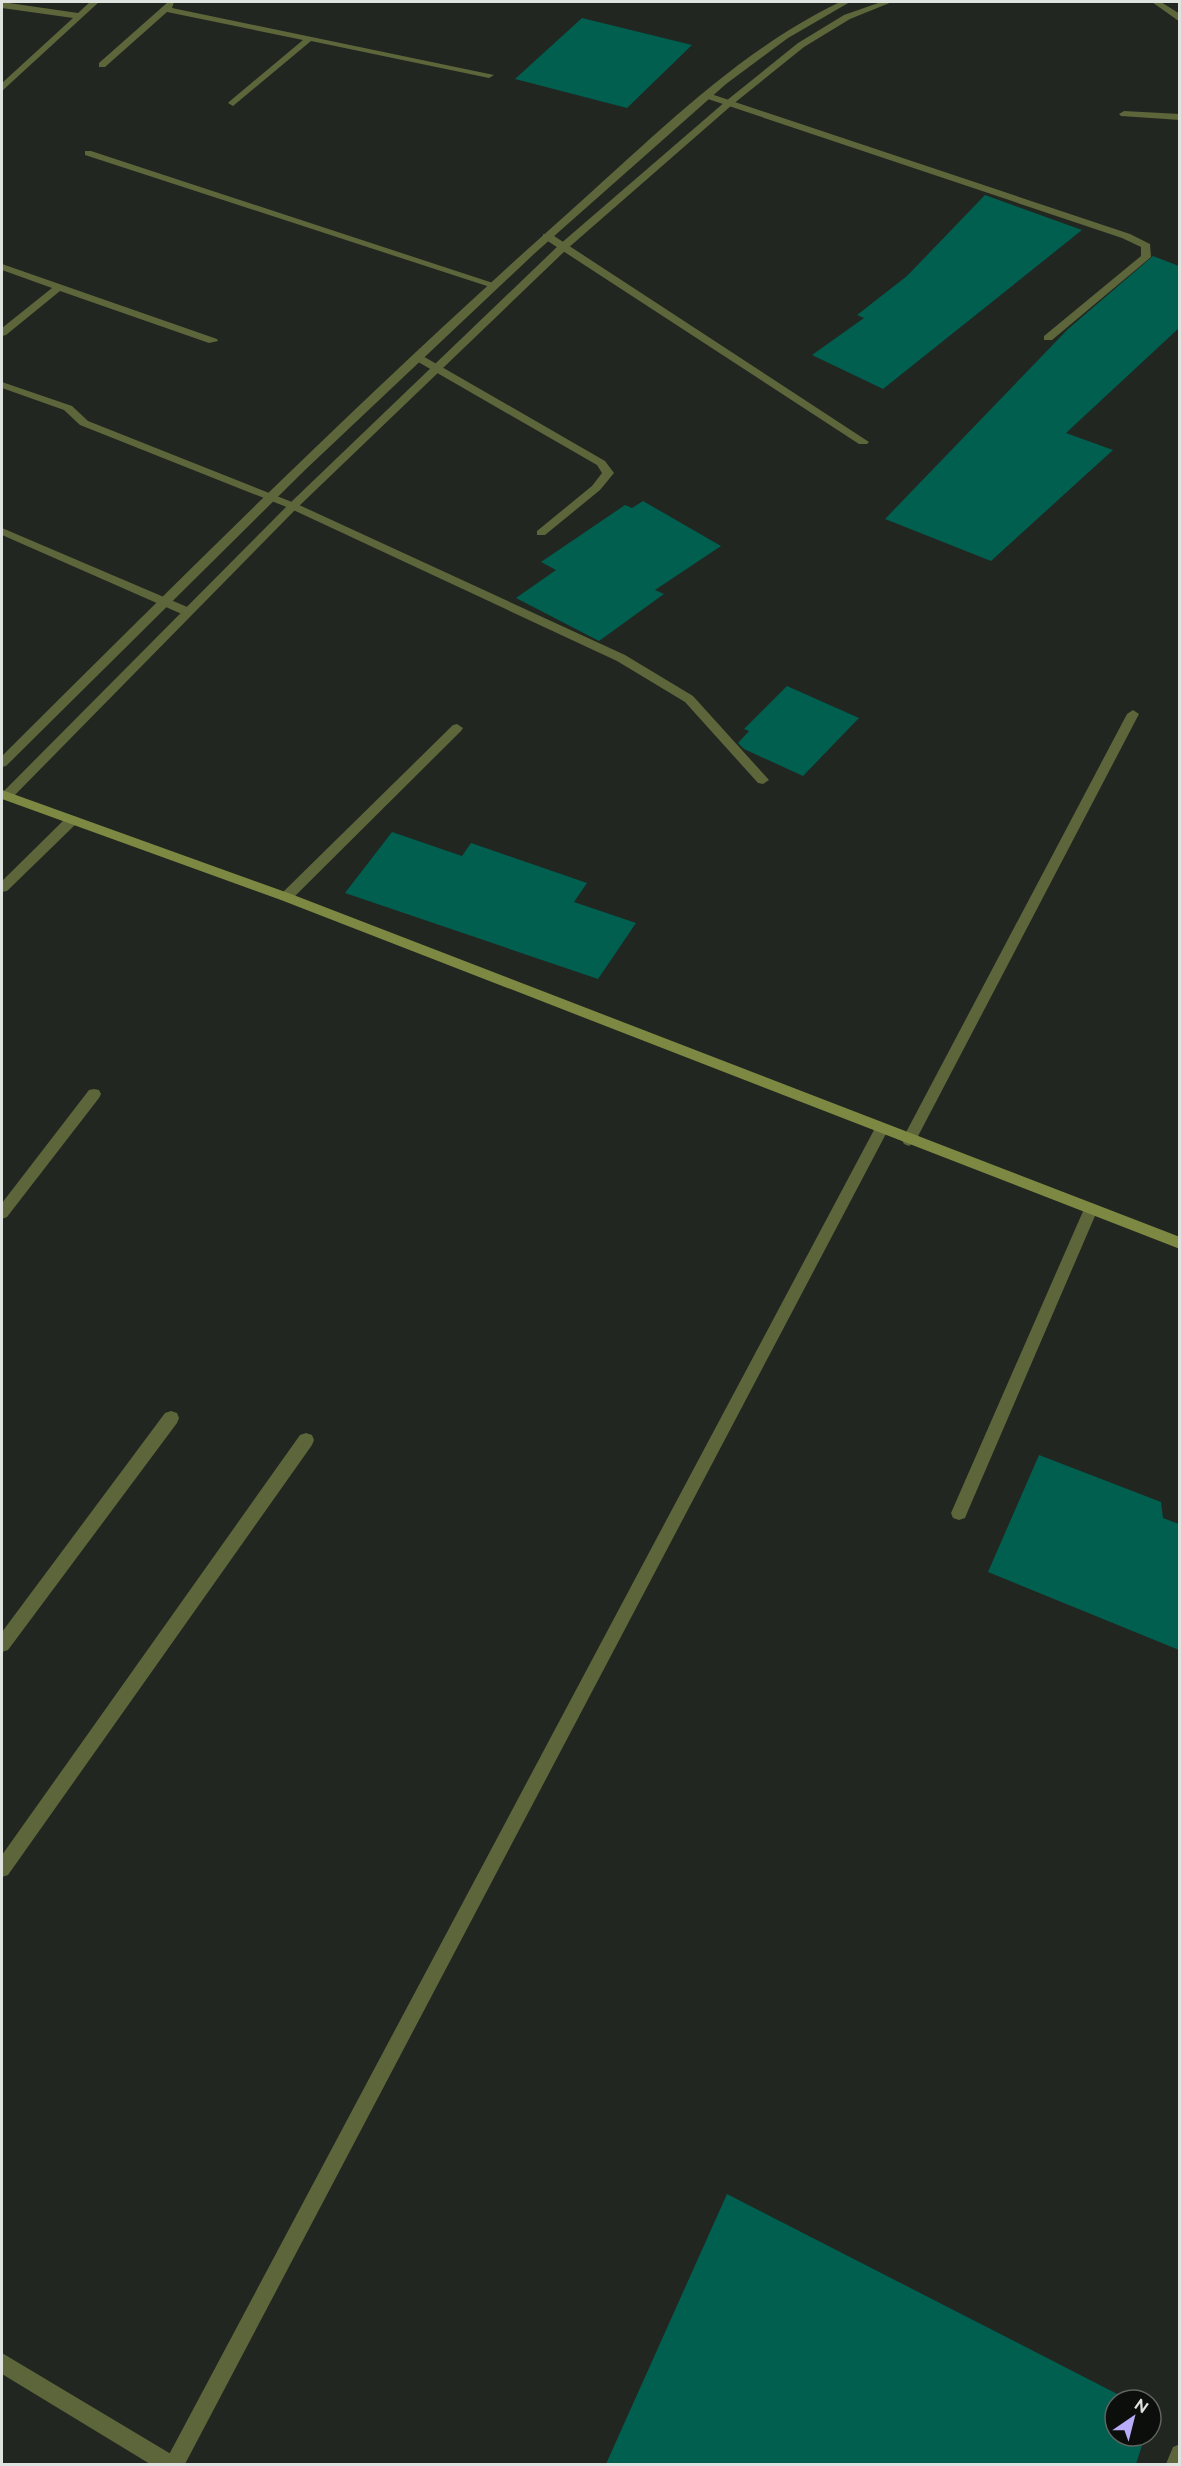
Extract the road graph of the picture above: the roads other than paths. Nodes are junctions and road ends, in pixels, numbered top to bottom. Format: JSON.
{"nodes":[{"id":1,"x":95,"y":2,"type":"edge"},
{"id":2,"x":174,"y":2,"type":"edge"},
{"id":3,"x":846,"y":2,"type":"edge"},
{"id":4,"x":888,"y":2,"type":"edge"},
{"id":5,"x":1156,"y":2,"type":"edge"},
{"id":6,"x":2,"y":5,"type":"edge"},
{"id":7,"x":166,"y":9,"type":"junction"},
{"id":8,"x":79,"y":16,"type":"junction"},
{"id":9,"x":1179,"y":19,"type":"edge"},
{"id":10,"x":310,"y":38,"type":"junction"},
{"id":11,"x":102,"y":65,"type":"dead end"},
{"id":12,"x":489,"y":75,"type":"dead end"},
{"id":13,"x":2,"y":88,"type":"edge"},
{"id":14,"x":708,"y":96,"type":"junction"},
{"id":15,"x":233,"y":103,"type":"dead end"},
{"id":16,"x":729,"y":103,"type":"junction"},
{"id":17,"x":1124,"y":114,"type":"dead end"},
{"id":18,"x":1179,"y":117,"type":"edge"},
{"id":19,"x":88,"y":153,"type":"dead end"},
{"id":20,"x":547,"y":236,"type":"junction"},
{"id":21,"x":563,"y":247,"type":"junction"},
{"id":22,"x":2,"y":267,"type":"edge"},
{"id":23,"x":494,"y":285,"type":"junction"},
{"id":24,"x":59,"y":288,"type":"junction"},
{"id":25,"x":2,"y":333,"type":"edge"},
{"id":26,"x":1048,"y":338,"type":"dead end"},
{"id":27,"x":213,"y":341,"type":"dead end"},
{"id":28,"x":417,"y":357,"type":"junction"},
{"id":29,"x":439,"y":368,"type":"junction"},
{"id":30,"x":2,"y":385,"type":"edge"},
{"id":31,"x":862,"y":442,"type":"dead end"},
{"id":32,"x":269,"y":496,"type":"junction"},
{"id":33,"x":293,"y":506,"type":"junction"},
{"id":34,"x":2,"y":531,"type":"edge"},
{"id":35,"x":541,"y":533,"type":"dead end"},
{"id":36,"x":163,"y":602,"type":"junction"},
{"id":37,"x":188,"y":612,"type":"junction"},
{"id":38,"x":1133,"y":714,"type":"dead end"},
{"id":39,"x":457,"y":728,"type":"dead end"},
{"id":40,"x":2,"y":764,"type":"edge"},
{"id":41,"x":763,"y":780,"type":"dead end"},
{"id":42,"x":4,"y":795,"type":"edge"},
{"id":43,"x":72,"y":820,"type":"junction"},
{"id":44,"x":2,"y":888,"type":"edge"},
{"id":45,"x":286,"y":897,"type":"junction"},
{"id":46,"x":94,"y":1094,"type":"dead end"},
{"id":47,"x":881,"y":1130,"type":"junction"},
{"id":48,"x":909,"y":1140,"type":"junction"},
{"id":49,"x":1091,"y":1209,"type":"junction"},
{"id":50,"x":2,"y":1213,"type":"edge"},
{"id":51,"x":1179,"y":1243,"type":"edge"},
{"id":52,"x":171,"y":1418,"type":"dead end"},
{"id":53,"x":306,"y":1440,"type":"dead end"},
{"id":54,"x":959,"y":1513,"type":"dead end"},
{"id":55,"x":2,"y":1645,"type":"edge"},
{"id":56,"x":2,"y":1869,"type":"edge"},
{"id":57,"x":2,"y":2363,"type":"edge"},
{"id":58,"x":1179,"y":2454,"type":"edge"},
{"id":59,"x":172,"y":2464,"type":"edge"},
{"id":60,"x":1176,"y":2464,"type":"edge"}],
"edges":[{"from":1,"to":8,"type":"street"},
{"from":2,"to":7,"type":"street"},
{"from":3,"to":14,"type":"street"},
{"from":4,"to":16,"type":"street"},
{"from":5,"to":9,"type":"street"},
{"from":6,"to":8,"type":"street"},
{"from":7,"to":10,"type":"street"},
{"from":7,"to":11,"type":"street"},
{"from":8,"to":13,"type":"street"},
{"from":10,"to":12,"type":"street"},
{"from":10,"to":15,"type":"street"},
{"from":14,"to":16,"type":"street"},
{"from":14,"to":20,"type":"street"},
{"from":16,"to":21,"type":"street"},
{"from":16,"to":26,"type":"street"},
{"from":17,"to":18,"type":"street"},
{"from":19,"to":23,"type":"street"},
{"from":20,"to":21,"type":"street"},
{"from":20,"to":23,"type":"street"},
{"from":21,"to":29,"type":"street"},
{"from":21,"to":31,"type":"street"},
{"from":22,"to":24,"type":"street"},
{"from":23,"to":28,"type":"street"},
{"from":24,"to":25,"type":"street"},
{"from":24,"to":27,"type":"street"},
{"from":28,"to":29,"type":"street"},
{"from":28,"to":32,"type":"street"},
{"from":29,"to":33,"type":"street"},
{"from":29,"to":35,"type":"street"},
{"from":30,"to":32,"type":"street"},
{"from":32,"to":33,"type":"street"},
{"from":32,"to":36,"type":"street"},
{"from":33,"to":37,"type":"street"},
{"from":33,"to":41,"type":"street"},
{"from":34,"to":36,"type":"street"},
{"from":36,"to":37,"type":"street"},
{"from":36,"to":40,"type":"street"},
{"from":37,"to":42,"type":"street"},
{"from":38,"to":48,"type":"street"},
{"from":39,"to":45,"type":"street"},
{"from":42,"to":43,"type":"main road"},
{"from":43,"to":44,"type":"street"},
{"from":43,"to":45,"type":"main road"},
{"from":45,"to":47,"type":"main road"},
{"from":46,"to":50,"type":"street"},
{"from":47,"to":48,"type":"main road"},
{"from":47,"to":59,"type":"street"},
{"from":48,"to":49,"type":"main road"},
{"from":49,"to":51,"type":"main road"},
{"from":49,"to":54,"type":"street"},
{"from":52,"to":55,"type":"street"},
{"from":53,"to":56,"type":"street"},
{"from":57,"to":59,"type":"street"},
{"from":58,"to":60,"type":"street"}]}
